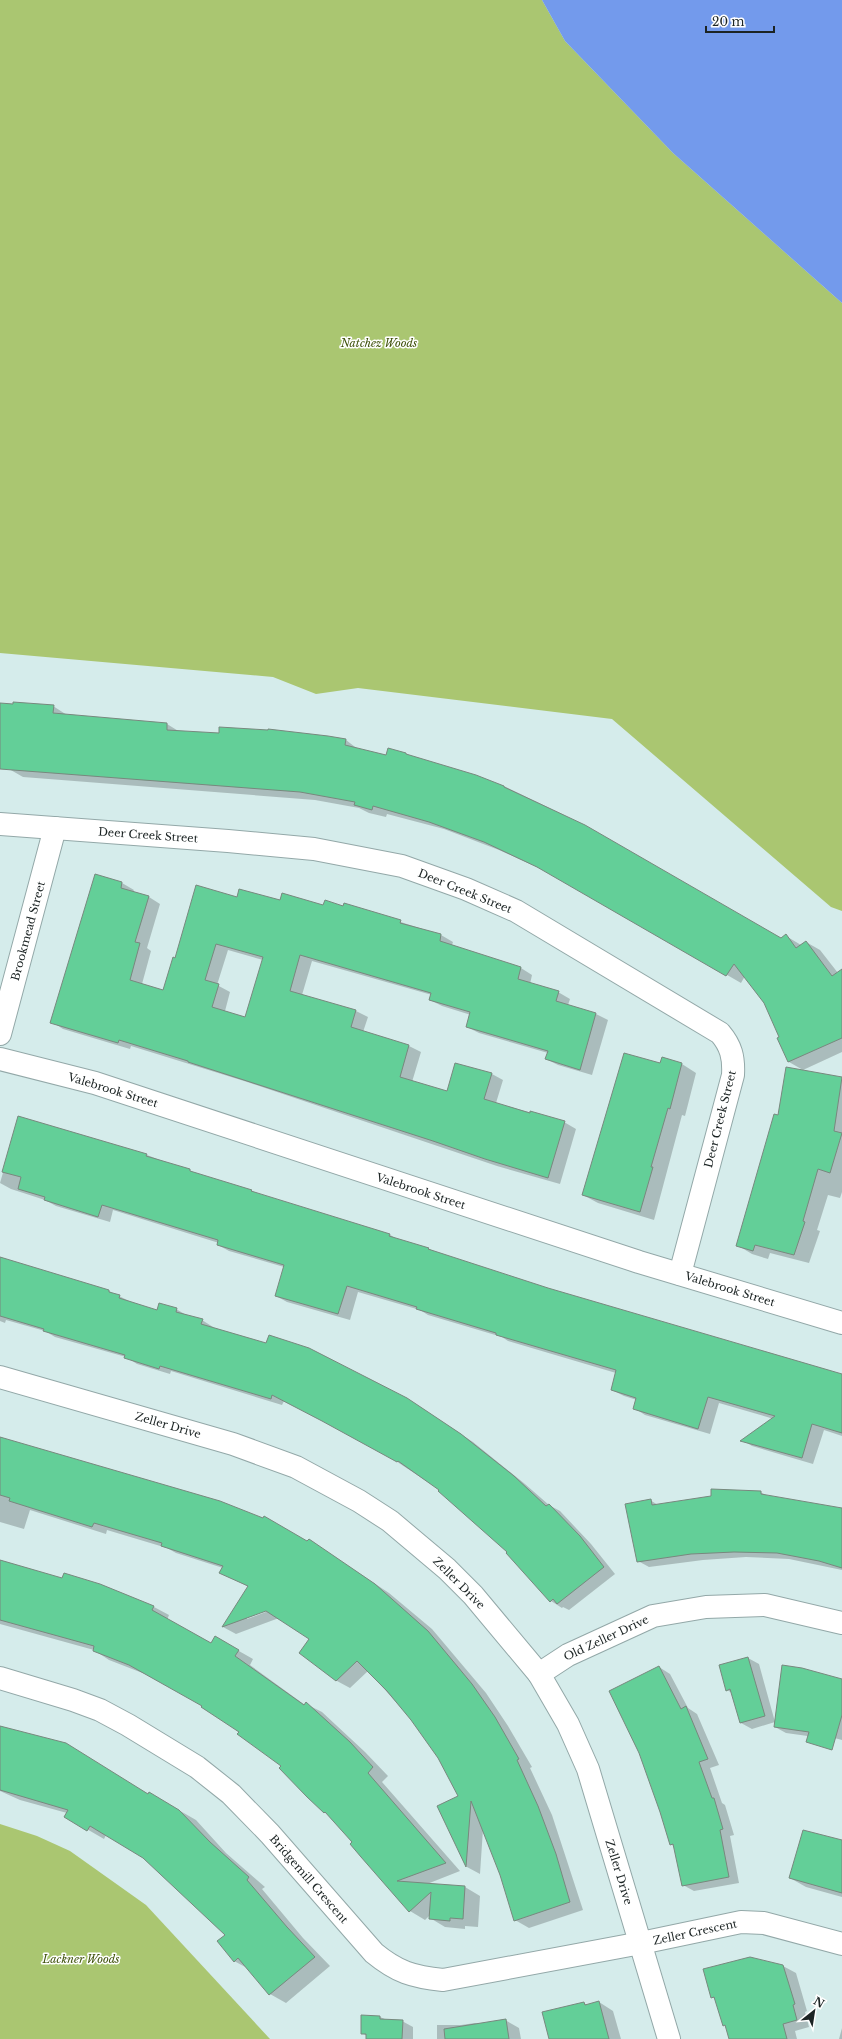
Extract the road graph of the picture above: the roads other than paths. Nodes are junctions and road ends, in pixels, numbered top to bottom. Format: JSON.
{"nodes":[{"id":1,"x":0,"y":824,"type":"edge"},
{"id":2,"x":55,"y":828,"type":"junction"},
{"id":3,"x":0,"y":1034,"type":"edge"},
{"id":4,"x":0,"y":1059,"type":"edge"},
{"id":5,"x":680,"y":1274,"type":"junction"},
{"id":6,"x":842,"y":1323,"type":"edge"},
{"id":7,"x":0,"y":1377,"type":"edge"},
{"id":8,"x":842,"y":1623,"type":"edge"},
{"id":9,"x":539,"y":1674,"type":"junction"},
{"id":10,"x":0,"y":1678,"type":"edge"},
{"id":11,"x":640,"y":1944,"type":"junction"},
{"id":12,"x":842,"y":1944,"type":"edge"},
{"id":13,"x":669,"y":2039,"type":"edge"}],
"edges":[{"from":1,"to":2,"type":"street","name":"Deer Creek Street"},
{"from":2,"to":3,"type":"street","name":"Brookmead Street"},
{"from":2,"to":5,"type":"street","name":"Deer Creek Street"},
{"from":4,"to":5,"type":"street","name":"Valebrook Street"},
{"from":5,"to":6,"type":"street","name":"Valebrook Street"},
{"from":7,"to":9,"type":"street","name":"Zeller Drive"},
{"from":8,"to":9,"type":"street","name":"Old Zeller Drive"},
{"from":9,"to":11,"type":"street","name":"Zeller Drive"},
{"from":10,"to":11,"type":"street","name":"Bridgemill Crescent"},
{"from":11,"to":12,"type":"street","name":"Zeller Crescent"},
{"from":11,"to":13,"type":"street","name":"Zeller Drive"}]}
